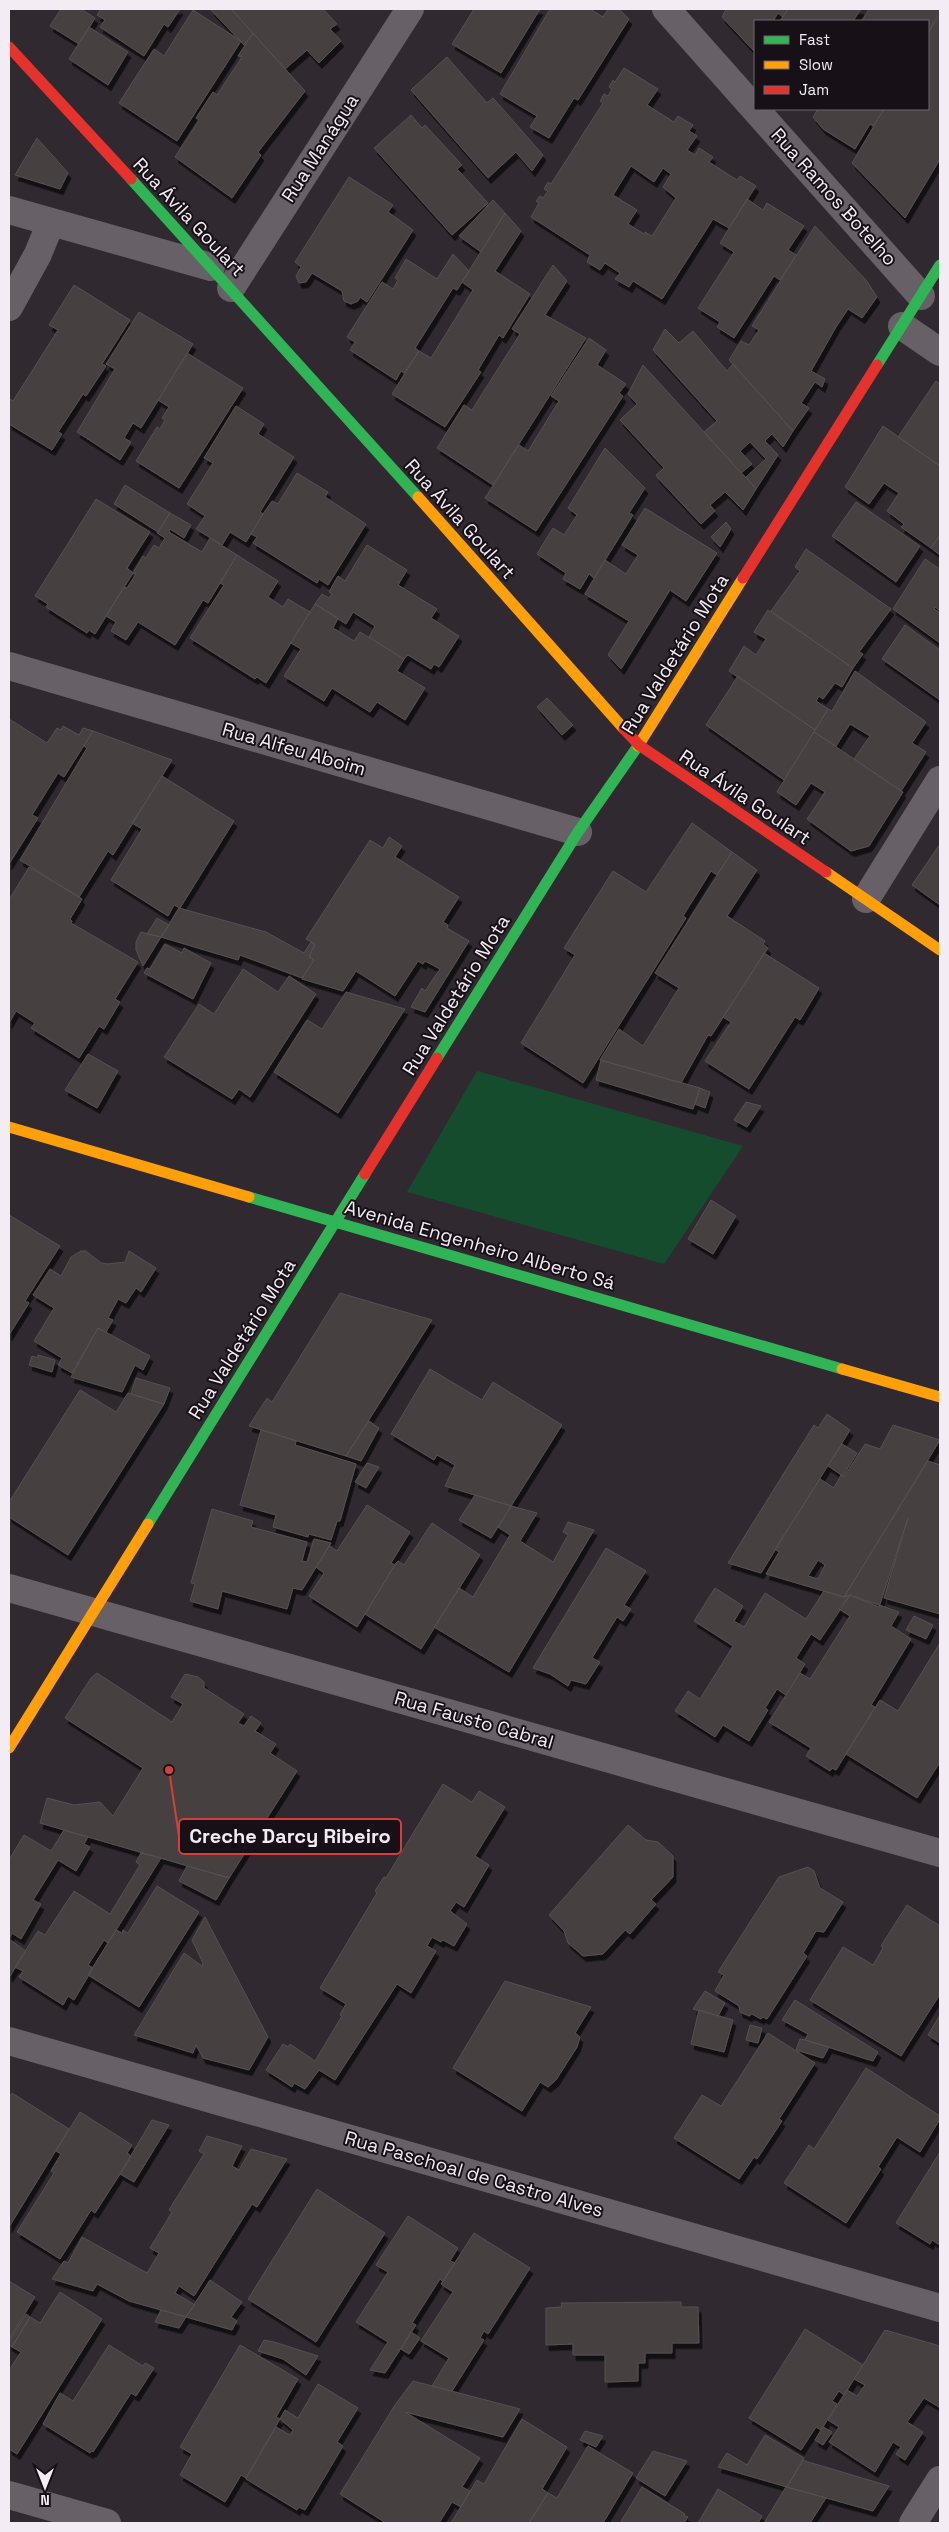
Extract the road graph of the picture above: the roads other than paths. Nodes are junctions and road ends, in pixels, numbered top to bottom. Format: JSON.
{"nodes":[{"id":1,"x":410,"y":9,"type":"edge"},
{"id":2,"x":666,"y":9,"type":"edge"},
{"id":3,"x":9,"y":47,"type":"edge"},
{"id":4,"x":754,"y":105,"type":"edge"},
{"id":5,"x":758,"y":110,"type":"edge"},
{"id":6,"x":9,"y":210,"type":"edge"},
{"id":7,"x":51,"y":222,"type":"junction"},
{"id":8,"x":940,"y":265,"type":"edge"},
{"id":9,"x":211,"y":267,"type":"junction"},
{"id":10,"x":231,"y":288,"type":"junction"},
{"id":11,"x":928,"y":296,"type":"edge"},
{"id":12,"x":9,"y":307,"type":"edge"},
{"id":13,"x":902,"y":326,"type":"junction"},
{"id":14,"x":940,"y":352,"type":"edge"},
{"id":15,"x":9,"y":666,"type":"edge"},
{"id":16,"x":639,"y":745,"type":"junction"},
{"id":17,"x":940,"y":780,"type":"edge"},
{"id":18,"x":578,"y":832,"type":"junction"},
{"id":19,"x":866,"y":899,"type":"junction"},
{"id":20,"x":940,"y":950,"type":"edge"},
{"id":21,"x":9,"y":1127,"type":"edge"},
{"id":22,"x":335,"y":1221,"type":"junction"},
{"id":23,"x":940,"y":1397,"type":"edge"},
{"id":24,"x":9,"y":1588,"type":"edge"},
{"id":25,"x":93,"y":1611,"type":"junction"},
{"id":26,"x":9,"y":1748,"type":"edge"},
{"id":27,"x":940,"y":1853,"type":"edge"},
{"id":28,"x":9,"y":2041,"type":"edge"},
{"id":29,"x":940,"y":2308,"type":"edge"},
{"id":30,"x":940,"y":2480,"type":"edge"},
{"id":31,"x":9,"y":2495,"type":"edge"},
{"id":32,"x":107,"y":2523,"type":"edge"},
{"id":33,"x":913,"y":2523,"type":"edge"}],
"edges":[{"from":1,"to":10,"type":"street","name":"Rua Manágua"},
{"from":2,"to":4,"type":"street","name":"Rua Ramos Botelho"},
{"from":3,"to":9,"type":"street","name":"Rua Ávila Goulart"},
{"from":5,"to":11,"type":"street","name":"Rua Ramos Botelho"},
{"from":6,"to":7,"type":"street"},
{"from":7,"to":9,"type":"street"},
{"from":7,"to":12,"type":"street"},
{"from":8,"to":11,"type":"street","name":"Rua Valdetário Mota"},
{"from":9,"to":10,"type":"street","name":"Rua Ávila Goulart"},
{"from":10,"to":16,"type":"street","name":"Rua Ávila Goulart"},
{"from":11,"to":13,"type":"street","name":"Rua Valdetário Mota"},
{"from":13,"to":14,"type":"street"},
{"from":13,"to":16,"type":"street","name":"Rua Valdetário Mota"},
{"from":15,"to":18,"type":"street","name":"Rua Alfeu Aboim"},
{"from":16,"to":18,"type":"street","name":"Rua Valdetário Mota"},
{"from":16,"to":19,"type":"street","name":"Rua Ávila Goulart"},
{"from":17,"to":19,"type":"street"},
{"from":18,"to":22,"type":"street","name":"Rua Valdetário Mota"},
{"from":19,"to":20,"type":"street","name":"Rua Ávila Goulart"},
{"from":21,"to":22,"type":"street","name":"Avenida Engenheiro Alberto Sá"},
{"from":22,"to":23,"type":"street","name":"Avenida Engenheiro Alberto Sá"},
{"from":22,"to":25,"type":"street","name":"Rua Valdetário Mota"},
{"from":24,"to":25,"type":"street","name":"Rua Fausto Cabral"},
{"from":25,"to":26,"type":"street","name":"Rua Valdetário Mota"},
{"from":25,"to":27,"type":"street","name":"Rua Fausto Cabral"},
{"from":28,"to":29,"type":"street","name":"Rua Paschoal de Castro Alves"},
{"from":30,"to":33,"type":"street"},
{"from":31,"to":32,"type":"street"}]}
